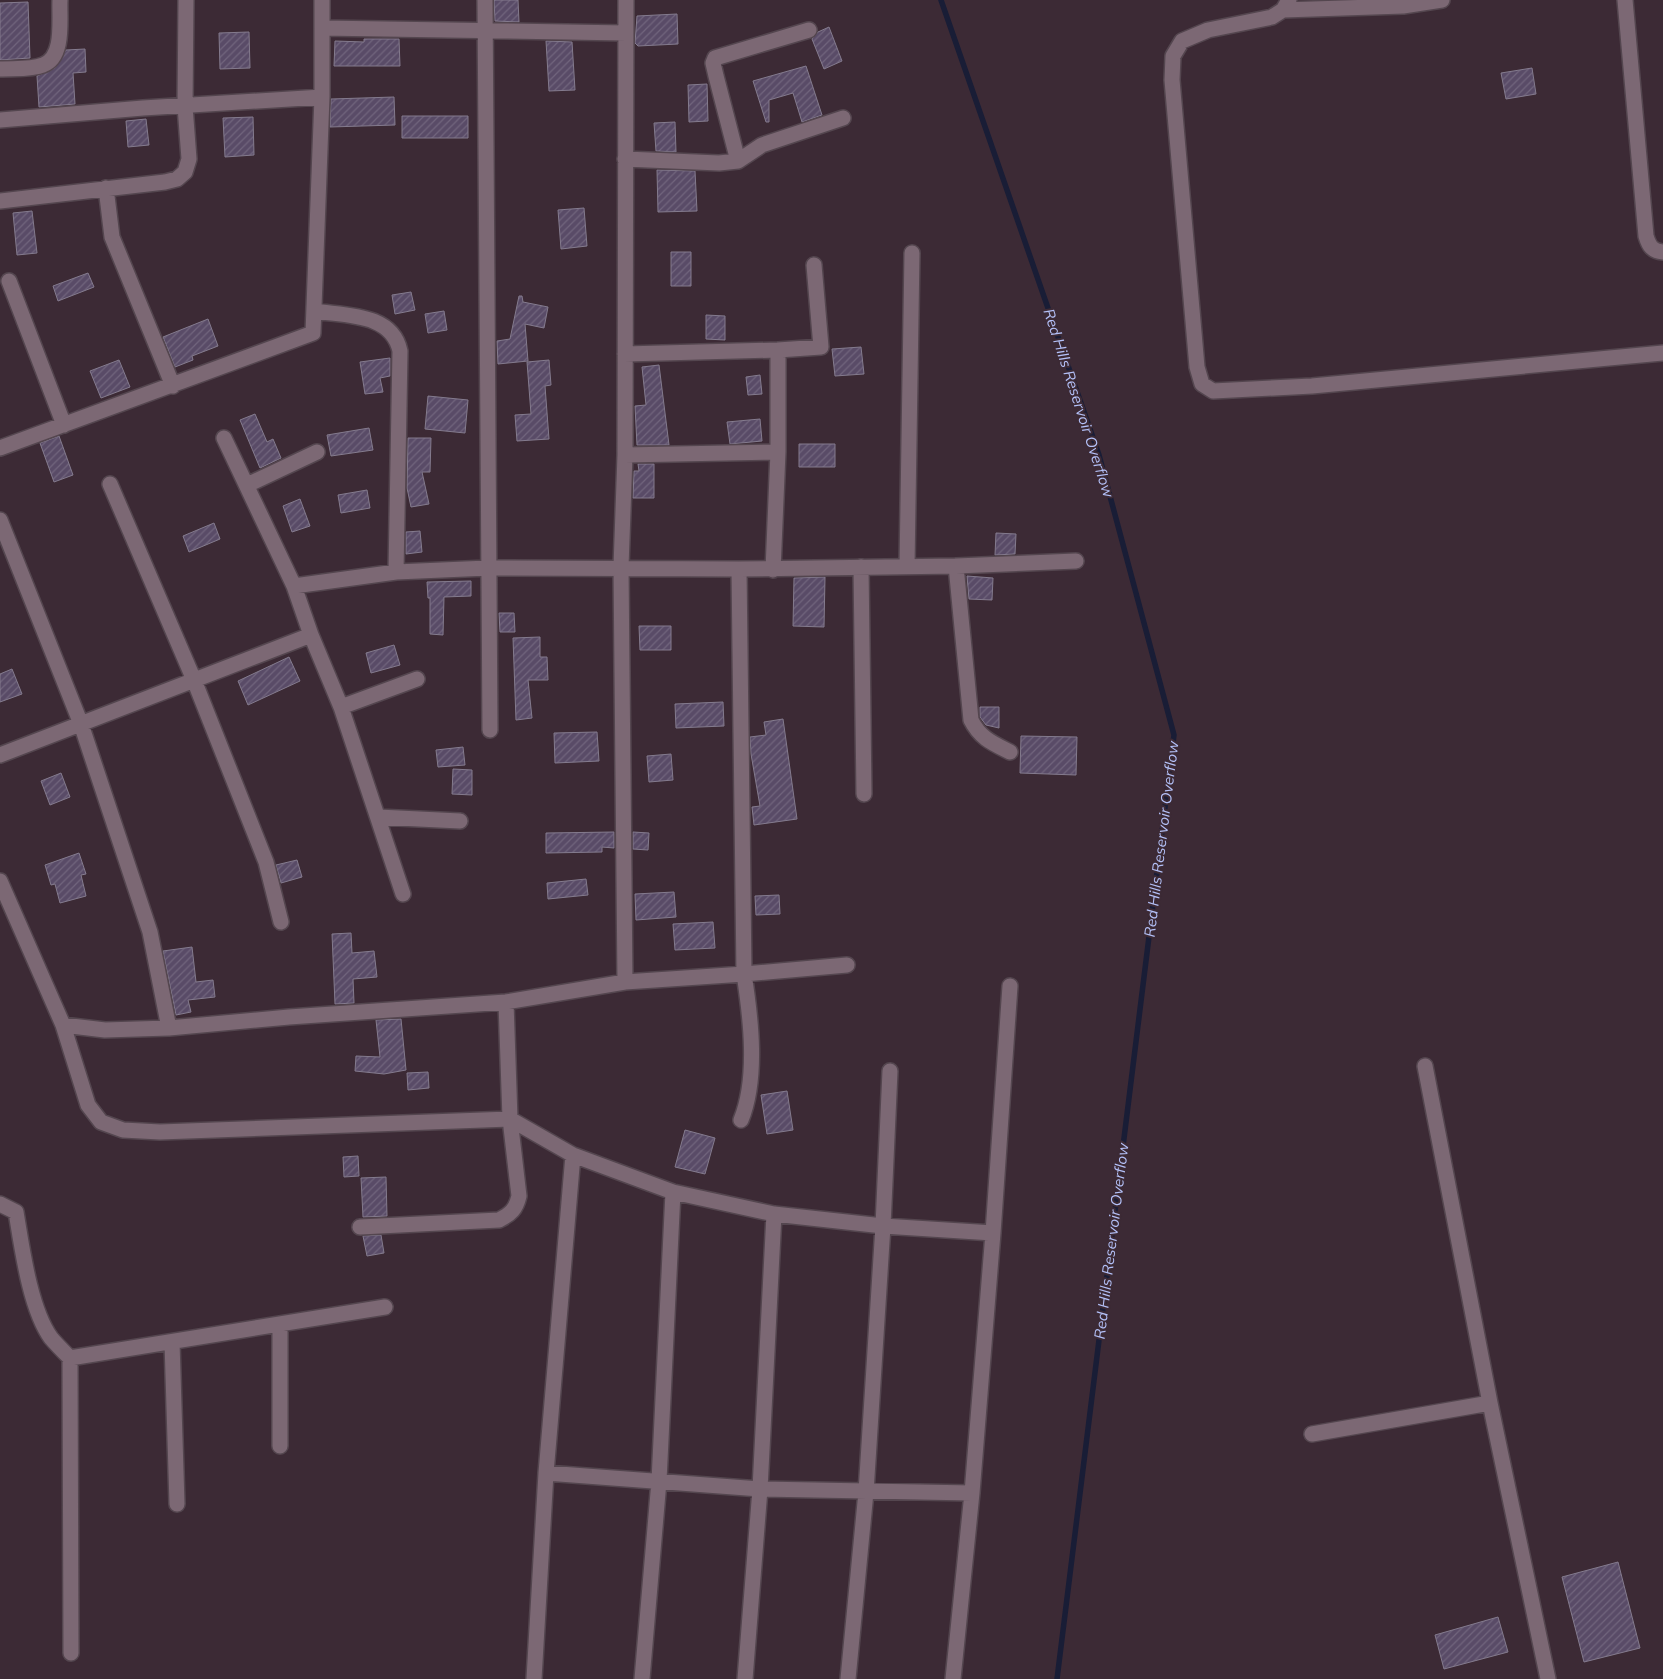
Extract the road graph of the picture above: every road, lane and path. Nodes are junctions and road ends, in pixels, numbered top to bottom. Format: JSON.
{"nodes":[{"id":1,"x":60,"y":0,"type":"edge"},
{"id":2,"x":186,"y":0,"type":"edge"},
{"id":3,"x":322,"y":0,"type":"edge"},
{"id":4,"x":485,"y":0,"type":"edge"},
{"id":5,"x":626,"y":0,"type":"edge"},
{"id":6,"x":1442,"y":0,"type":"edge"},
{"id":7,"x":1625,"y":0,"type":"edge"},
{"id":8,"x":1403,"y":3,"type":"edge"},
{"id":9,"x":1286,"y":5,"type":"edge"},
{"id":10,"x":322,"y":28,"type":"junction"},
{"id":11,"x":485,"y":29,"type":"junction"},
{"id":12,"x":809,"y":30,"type":"dead end"},
{"id":13,"x":626,"y":33,"type":"junction"},
{"id":14,"x":0,"y":69,"type":"edge"},
{"id":15,"x":322,"y":97,"type":"junction"},
{"id":16,"x":185,"y":106,"type":"junction"},
{"id":17,"x":843,"y":118,"type":"dead end"},
{"id":18,"x":0,"y":120,"type":"edge"},
{"id":19,"x":626,"y":159,"type":"junction"},
{"id":20,"x":738,"y":161,"type":"junction"},
{"id":21,"x":106,"y":188,"type":"junction"},
{"id":22,"x":0,"y":201,"type":"edge"},
{"id":23,"x":912,"y":252,"type":"dead end"},
{"id":24,"x":1663,"y":252,"type":"edge"},
{"id":25,"x":814,"y":265,"type":"dead end"},
{"id":26,"x":9,"y":281,"type":"dead end"},
{"id":27,"x":314,"y":310,"type":"junction"},
{"id":28,"x":778,"y":350,"type":"junction"},
{"id":29,"x":1663,"y":353,"type":"edge"},
{"id":30,"x":625,"y":354,"type":"junction"},
{"id":31,"x":172,"y":386,"type":"junction"},
{"id":32,"x":64,"y":425,"type":"junction"},
{"id":33,"x":224,"y":438,"type":"dead end"},
{"id":34,"x":0,"y":448,"type":"edge"},
{"id":35,"x":316,"y":452,"type":"dead end"},
{"id":36,"x":778,"y":452,"type":"junction"},
{"id":37,"x":625,"y":455,"type":"junction"},
{"id":38,"x":110,"y":484,"type":"dead end"},
{"id":39,"x":246,"y":485,"type":"junction"},
{"id":40,"x":0,"y":520,"type":"edge"},
{"id":41,"x":1076,"y":561,"type":"dead end"},
{"id":42,"x":907,"y":566,"type":"junction"},
{"id":43,"x":956,"y":566,"type":"junction"},
{"id":44,"x":621,"y":567,"type":"junction"},
{"id":45,"x":488,"y":568,"type":"junction"},
{"id":46,"x":861,"y":568,"type":"junction"},
{"id":47,"x":739,"y":569,"type":"junction"},
{"id":48,"x":773,"y":570,"type":"junction"},
{"id":49,"x":396,"y":572,"type":"junction"},
{"id":50,"x":294,"y":586,"type":"junction"},
{"id":51,"x":311,"y":635,"type":"junction"},
{"id":52,"x":417,"y":679,"type":"dead end"},
{"id":53,"x":194,"y":680,"type":"junction"},
{"id":54,"x":341,"y":707,"type":"junction"},
{"id":55,"x":81,"y":724,"type":"junction"},
{"id":56,"x":490,"y":730,"type":"dead end"},
{"id":57,"x":1010,"y":752,"type":"dead end"},
{"id":58,"x":0,"y":755,"type":"edge"},
{"id":59,"x":864,"y":794,"type":"dead end"},
{"id":60,"x":378,"y":817,"type":"junction"},
{"id":61,"x":460,"y":822,"type":"dead end"},
{"id":62,"x":0,"y":881,"type":"edge"},
{"id":63,"x":403,"y":894,"type":"dead end"},
{"id":64,"x":281,"y":922,"type":"dead end"},
{"id":65,"x":847,"y":965,"type":"dead end"},
{"id":66,"x":744,"y":974,"type":"junction"},
{"id":67,"x":625,"y":982,"type":"junction"},
{"id":68,"x":1010,"y":986,"type":"dead end"},
{"id":69,"x":506,"y":1002,"type":"junction"},
{"id":70,"x":63,"y":1026,"type":"junction"},
{"id":71,"x":169,"y":1028,"type":"junction"},
{"id":72,"x":1425,"y":1066,"type":"dead end"},
{"id":73,"x":890,"y":1071,"type":"dead end"},
{"id":74,"x":510,"y":1119,"type":"junction"},
{"id":75,"x":741,"y":1120,"type":"dead end"},
{"id":76,"x":574,"y":1155,"type":"junction"},
{"id":77,"x":674,"y":1192,"type":"junction"},
{"id":78,"x":0,"y":1204,"type":"edge"},
{"id":79,"x":774,"y":1214,"type":"junction"},
{"id":80,"x":883,"y":1226,"type":"junction"},
{"id":81,"x":360,"y":1227,"type":"dead end"},
{"id":82,"x":993,"y":1233,"type":"junction"},
{"id":83,"x":385,"y":1308,"type":"dead end"},
{"id":84,"x":280,"y":1324,"type":"junction"},
{"id":85,"x":172,"y":1342,"type":"junction"},
{"id":86,"x":70,"y":1358,"type":"junction"},
{"id":87,"x":1490,"y":1403,"type":"junction"},
{"id":88,"x":1312,"y":1434,"type":"dead end"},
{"id":89,"x":280,"y":1446,"type":"dead end"},
{"id":90,"x":546,"y":1473,"type":"junction"},
{"id":91,"x":659,"y":1481,"type":"junction"},
{"id":92,"x":760,"y":1489,"type":"junction"},
{"id":93,"x":866,"y":1492,"type":"junction"},
{"id":94,"x":972,"y":1493,"type":"junction"},
{"id":95,"x":177,"y":1504,"type":"dead end"},
{"id":96,"x":71,"y":1653,"type":"dead end"},
{"id":97,"x":534,"y":1679,"type":"edge"},
{"id":98,"x":642,"y":1679,"type":"edge"},
{"id":99,"x":745,"y":1679,"type":"edge"},
{"id":100,"x":848,"y":1679,"type":"edge"},
{"id":101,"x":953,"y":1679,"type":"edge"},
{"id":102,"x":1548,"y":1679,"type":"edge"}],
"edges":[{"from":1,"to":14,"type":"street"},
{"from":2,"to":16,"type":"street"},
{"from":3,"to":10,"type":"street"},
{"from":4,"to":11,"type":"street"},
{"from":5,"to":13,"type":"street"},
{"from":6,"to":8,"type":"street"},
{"from":7,"to":24,"type":"street"},
{"from":8,"to":9,"type":"street"},
{"from":9,"to":29,"type":"street"},
{"from":10,"to":11,"type":"street"},
{"from":10,"to":15,"type":"street"},
{"from":11,"to":13,"type":"street"},
{"from":11,"to":45,"type":"street"},
{"from":12,"to":20,"type":"street"},
{"from":13,"to":19,"type":"street"},
{"from":15,"to":16,"type":"street"},
{"from":15,"to":27,"type":"street"},
{"from":16,"to":18,"type":"street"},
{"from":16,"to":21,"type":"street"},
{"from":17,"to":20,"type":"street"},
{"from":19,"to":20,"type":"street"},
{"from":19,"to":30,"type":"street"},
{"from":21,"to":22,"type":"street"},
{"from":21,"to":31,"type":"street"},
{"from":23,"to":42,"type":"street"},
{"from":25,"to":28,"type":"street"},
{"from":26,"to":32,"type":"street"},
{"from":27,"to":31,"type":"street"},
{"from":27,"to":49,"type":"street"},
{"from":28,"to":30,"type":"street"},
{"from":28,"to":36,"type":"street"},
{"from":30,"to":37,"type":"street"},
{"from":31,"to":32,"type":"street"},
{"from":32,"to":34,"type":"street"},
{"from":33,"to":39,"type":"street"},
{"from":35,"to":39,"type":"street"},
{"from":36,"to":37,"type":"street"},
{"from":36,"to":48,"type":"street"},
{"from":37,"to":44,"type":"street"},
{"from":38,"to":53,"type":"street"},
{"from":39,"to":50,"type":"street"},
{"from":40,"to":55,"type":"street"},
{"from":41,"to":43,"type":"street"},
{"from":42,"to":43,"type":"street"},
{"from":42,"to":46,"type":"street"},
{"from":43,"to":57,"type":"street"},
{"from":44,"to":45,"type":"street"},
{"from":44,"to":47,"type":"street"},
{"from":44,"to":67,"type":"street"},
{"from":45,"to":49,"type":"street"},
{"from":45,"to":56,"type":"street"},
{"from":46,"to":48,"type":"street"},
{"from":46,"to":59,"type":"street"},
{"from":47,"to":48,"type":"street"},
{"from":47,"to":66,"type":"street"},
{"from":49,"to":50,"type":"street"},
{"from":50,"to":51,"type":"street"},
{"from":51,"to":53,"type":"street"},
{"from":51,"to":54,"type":"street"},
{"from":52,"to":54,"type":"street"},
{"from":53,"to":55,"type":"street"},
{"from":53,"to":64,"type":"street"},
{"from":54,"to":60,"type":"street"},
{"from":55,"to":58,"type":"street"},
{"from":55,"to":71,"type":"street"},
{"from":60,"to":61,"type":"street"},
{"from":60,"to":63,"type":"street"},
{"from":62,"to":70,"type":"street"},
{"from":65,"to":66,"type":"street"},
{"from":66,"to":67,"type":"street"},
{"from":66,"to":75,"type":"street"},
{"from":67,"to":69,"type":"street"},
{"from":68,"to":82,"type":"street"},
{"from":69,"to":71,"type":"street"},
{"from":69,"to":74,"type":"street"},
{"from":70,"to":71,"type":"street"},
{"from":70,"to":74,"type":"street"},
{"from":72,"to":87,"type":"street"},
{"from":73,"to":80,"type":"street"},
{"from":74,"to":76,"type":"street"},
{"from":74,"to":81,"type":"street"},
{"from":76,"to":77,"type":"street"},
{"from":76,"to":90,"type":"street"},
{"from":77,"to":79,"type":"street"},
{"from":77,"to":91,"type":"street"},
{"from":78,"to":86,"type":"street"},
{"from":79,"to":80,"type":"street"},
{"from":79,"to":92,"type":"street"},
{"from":80,"to":82,"type":"street"},
{"from":80,"to":93,"type":"street"},
{"from":82,"to":94,"type":"street"},
{"from":83,"to":84,"type":"street"},
{"from":84,"to":85,"type":"street"},
{"from":84,"to":89,"type":"street"},
{"from":85,"to":86,"type":"street"},
{"from":85,"to":95,"type":"street"},
{"from":86,"to":96,"type":"street"},
{"from":87,"to":88,"type":"street"},
{"from":87,"to":102,"type":"street"},
{"from":90,"to":91,"type":"street"},
{"from":90,"to":97,"type":"street"},
{"from":91,"to":92,"type":"street"},
{"from":91,"to":98,"type":"street"},
{"from":92,"to":93,"type":"street"},
{"from":92,"to":99,"type":"street"},
{"from":93,"to":94,"type":"street"},
{"from":93,"to":100,"type":"street"},
{"from":94,"to":101,"type":"street"}]}
